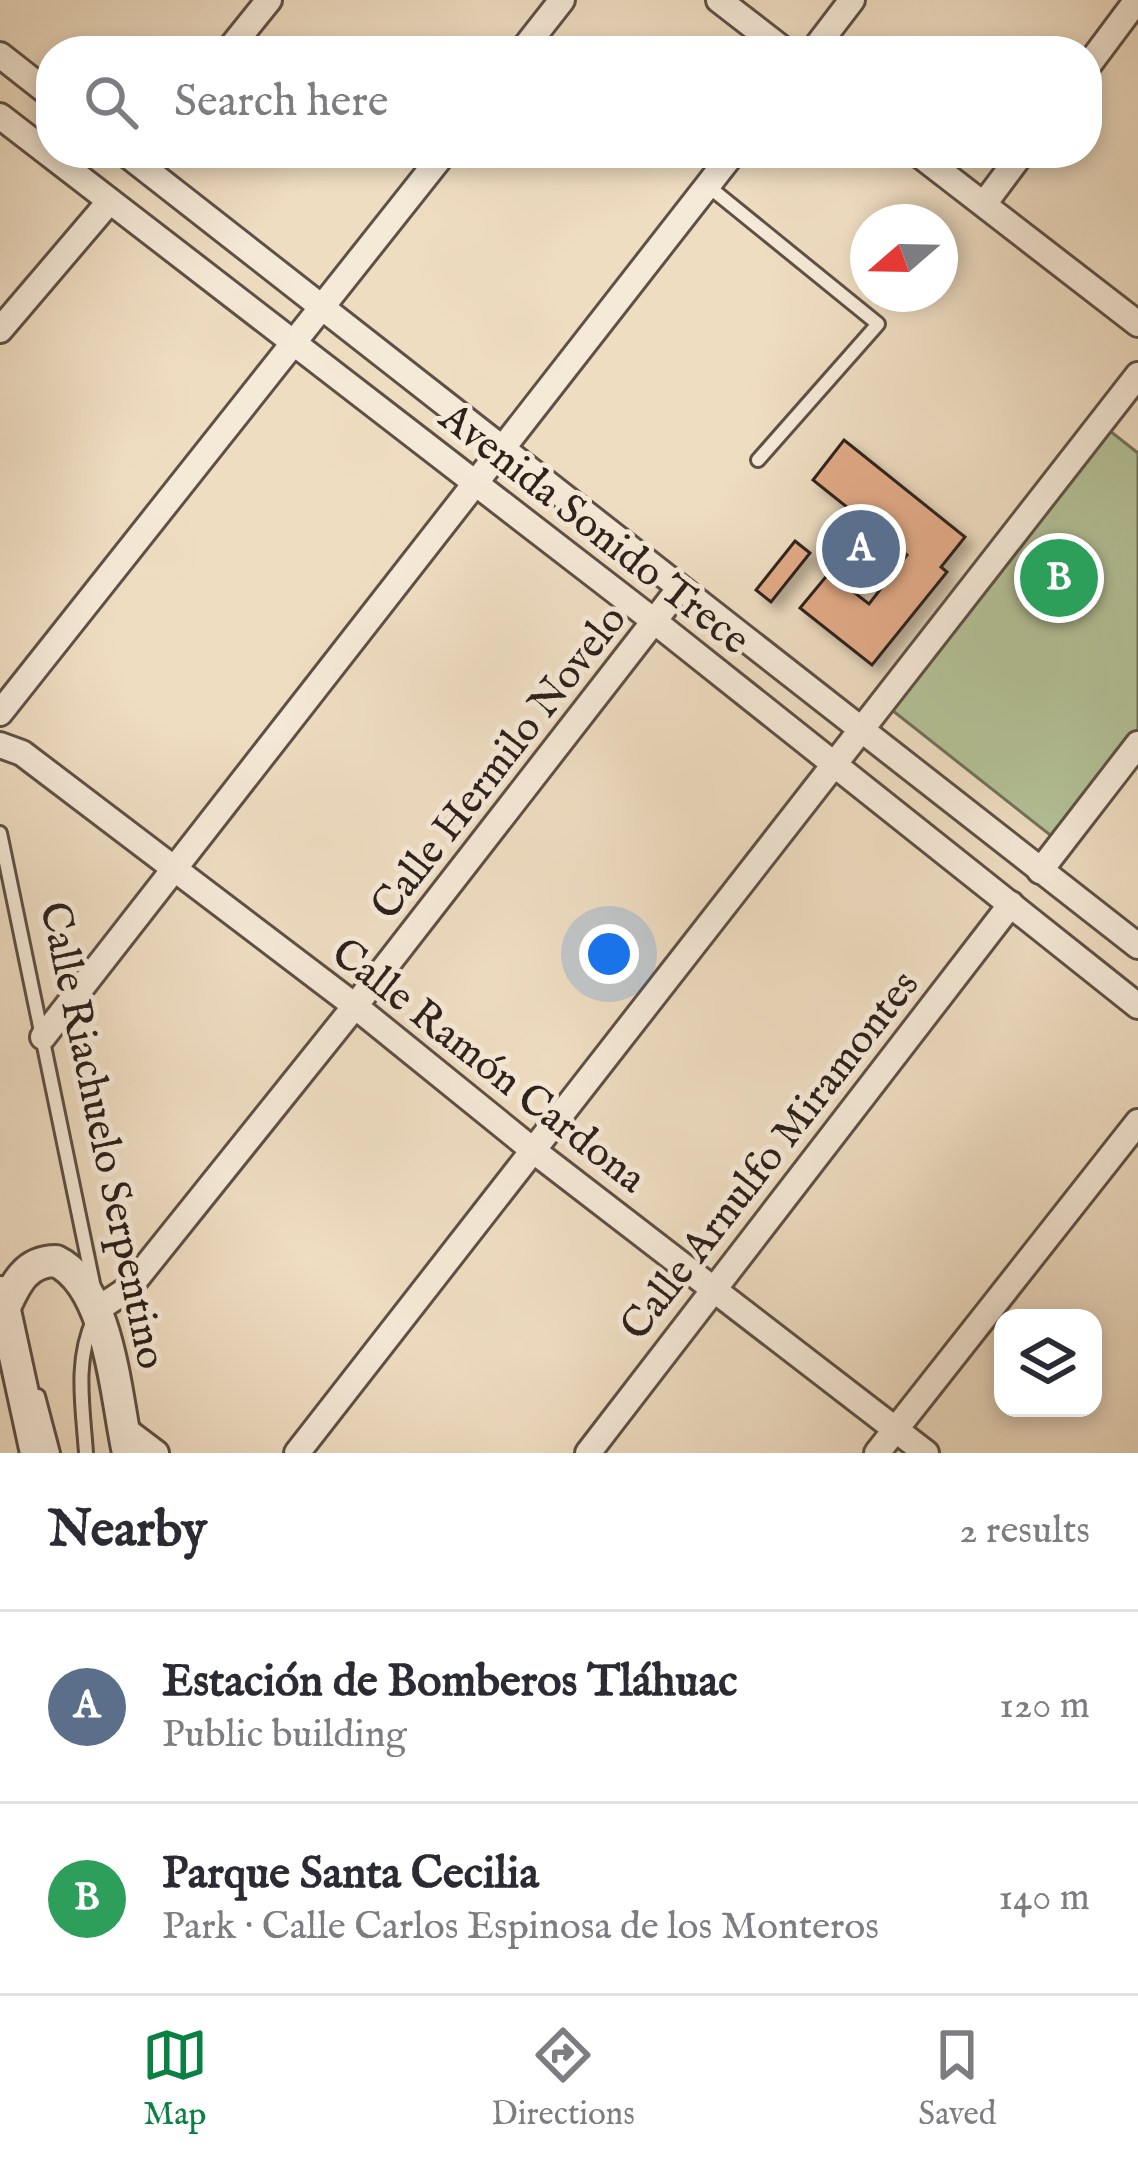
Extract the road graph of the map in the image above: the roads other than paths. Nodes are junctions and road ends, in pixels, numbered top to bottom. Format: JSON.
{"nodes":[{"id":1,"x":269,"y":0,"type":"edge"},
{"id":2,"x":562,"y":0,"type":"edge"},
{"id":3,"x":719,"y":0,"type":"edge"},
{"id":4,"x":852,"y":0,"type":"edge"},
{"id":5,"x":1137,"y":0,"type":"edge"},
{"id":6,"x":240,"y":36,"type":"edge"},
{"id":7,"x":534,"y":36,"type":"edge"},
{"id":8,"x":765,"y":36,"type":"edge"},
{"id":9,"x":824,"y":36,"type":"edge"},
{"id":10,"x":1102,"y":47,"type":"edge"},
{"id":11,"x":0,"y":56,"type":"edge"},
{"id":12,"x":36,"y":84,"type":"edge"},
{"id":13,"x":0,"y":116,"type":"edge"},
{"id":14,"x":36,"y":144,"type":"edge"},
{"id":15,"x":66,"y":168,"type":"edge"},
{"id":16,"x":150,"y":168,"type":"edge"},
{"id":17,"x":432,"y":168,"type":"edge"},
{"id":18,"x":721,"y":168,"type":"edge"},
{"id":19,"x":937,"y":168,"type":"edge"},
{"id":20,"x":1011,"y":168,"type":"edge"},
{"id":21,"x":707,"y":186,"type":"junction"},
{"id":22,"x":109,"y":202,"type":"junction"},
{"id":23,"x":984,"y":204,"type":"junction"},
{"id":24,"x":323,"y":309,"type":"junction"},
{"id":25,"x":1138,"y":324,"type":"edge"},
{"id":26,"x":0,"y":329,"type":"edge"},
{"id":27,"x":296,"y":343,"type":"junction"},
{"id":28,"x":1138,"y":375,"type":"edge"},
{"id":29,"x":501,"y":450,"type":"junction"},
{"id":30,"x":758,"y":460,"type":"dead end"},
{"id":31,"x":476,"y":482,"type":"junction"},
{"id":32,"x":679,"y":589,"type":"junction"},
{"id":33,"x":654,"y":621,"type":"junction"},
{"id":34,"x":0,"y":713,"type":"edge"},
{"id":35,"x":863,"y":732,"type":"junction"},
{"id":36,"x":1138,"y":744,"type":"edge"},
{"id":37,"x":0,"y":745,"type":"edge"},
{"id":38,"x":837,"y":765,"type":"junction"},
{"id":39,"x":0,"y":833,"type":"edge"},
{"id":40,"x":175,"y":867,"type":"junction"},
{"id":41,"x":1040,"y":871,"type":"junction"},
{"id":42,"x":1011,"y":904,"type":"junction"},
{"id":43,"x":1138,"y":946,"type":"edge"},
{"id":44,"x":355,"y":1006,"type":"junction"},
{"id":45,"x":1138,"y":1006,"type":"edge"},
{"id":46,"x":43,"y":1036,"type":"junction"},
{"id":47,"x":1138,"y":1122,"type":"edge"},
{"id":48,"x":534,"y":1151,"type":"junction"},
{"id":49,"x":712,"y":1288,"type":"junction"},
{"id":50,"x":2,"y":1296,"type":"edge"},
{"id":51,"x":98,"y":1309,"type":"junction"},
{"id":52,"x":13,"y":1341,"type":"junction"},
{"id":53,"x":896,"y":1429,"type":"junction"},
{"id":54,"x":125,"y":1440,"type":"edge"},
{"id":55,"x":36,"y":1453,"type":"edge"},
{"id":56,"x":53,"y":1453,"type":"edge"},
{"id":57,"x":86,"y":1453,"type":"edge"},
{"id":58,"x":156,"y":1453,"type":"edge"},
{"id":59,"x":297,"y":1453,"type":"edge"},
{"id":60,"x":588,"y":1453,"type":"edge"},
{"id":61,"x":877,"y":1453,"type":"edge"},
{"id":62,"x":926,"y":1453,"type":"edge"}],
"edges":[{"from":1,"to":6,"type":"street"},
{"from":2,"to":7,"type":"street"},
{"from":3,"to":8,"type":"street"},
{"from":4,"to":9,"type":"street"},
{"from":5,"to":10,"type":"street"},
{"from":11,"to":12,"type":"street"},
{"from":13,"to":14,"type":"street","name":"Avenida Sonido Trece"},
{"from":15,"to":22,"type":"street","name":"Avenida Sonido Trece"},
{"from":16,"to":24,"type":"street","name":"Avenida Sonido Trece"},
{"from":17,"to":24,"type":"street"},
{"from":18,"to":21,"type":"street"},
{"from":19,"to":23,"type":"street"},
{"from":20,"to":23,"type":"street"},
{"from":21,"to":29,"type":"street"},
{"from":21,"to":30,"type":"lane"},
{"from":22,"to":26,"type":"street"},
{"from":22,"to":27,"type":"street","name":"Avenida Sonido Trece"},
{"from":23,"to":25,"type":"street"},
{"from":24,"to":27,"type":"street"},
{"from":24,"to":29,"type":"street","name":"Avenida Sonido Trece"},
{"from":27,"to":31,"type":"street","name":"Avenida Sonido Trece"},
{"from":27,"to":34,"type":"street"},
{"from":28,"to":35,"type":"street"},
{"from":29,"to":31,"type":"street"},
{"from":29,"to":32,"type":"street","name":"Avenida Sonido Trece"},
{"from":31,"to":33,"type":"street","name":"Avenida Sonido Trece"},
{"from":31,"to":40,"type":"street"},
{"from":32,"to":33,"type":"street","name":"Calle Hermilo Novelo"},
{"from":32,"to":35,"type":"street","name":"Avenida Sonido Trece"},
{"from":33,"to":38,"type":"street","name":"Avenida Sonido Trece"},
{"from":33,"to":44,"type":"street","name":"Calle Hermilo Novelo"},
{"from":35,"to":38,"type":"street"},
{"from":35,"to":41,"type":"street","name":"Avenida Sonido Trece"},
{"from":36,"to":41,"type":"street"},
{"from":37,"to":40,"type":"street","name":"Calle Ramón Cardona"},
{"from":38,"to":42,"type":"street","name":"Avenida Sonido Trece"},
{"from":38,"to":48,"type":"street"},
{"from":39,"to":46,"type":"lane","name":"Calle Riachuelo Serpentino"},
{"from":40,"to":44,"type":"street","name":"Calle Ramón Cardona"},
{"from":40,"to":46,"type":"street"},
{"from":41,"to":43,"type":"street","name":"Avenida Sonido Trece"},
{"from":42,"to":45,"type":"street","name":"Avenida Sonido Trece"},
{"from":42,"to":49,"type":"street","name":"Calle Arnulfo Miramontes"},
{"from":44,"to":48,"type":"street","name":"Calle Ramón Cardona"},
{"from":44,"to":51,"type":"street","name":"Calle Hermilo Novelo"},
{"from":46,"to":51,"type":"lane","name":"Calle Riachuelo Serpentino"},
{"from":47,"to":53,"type":"street"},
{"from":48,"to":49,"type":"street","name":"Calle Ramón Cardona"},
{"from":48,"to":59,"type":"street"},
{"from":49,"to":53,"type":"street","name":"Calle Ramón Cardona"},
{"from":49,"to":60,"type":"street","name":"Calle Arnulfo Miramontes"},
{"from":50,"to":51,"type":"street"},
{"from":50,"to":52,"type":"street"},
{"from":51,"to":54,"type":"street","name":"Calle Riachuelo Serpentino"},
{"from":51,"to":57,"type":"lane"},
{"from":52,"to":55,"type":"street"},
{"from":52,"to":56,"type":"lane"},
{"from":53,"to":61,"type":"street"},
{"from":53,"to":62,"type":"street","name":"Calle Ramón Cardona"},
{"from":54,"to":58,"type":"street"}]}
